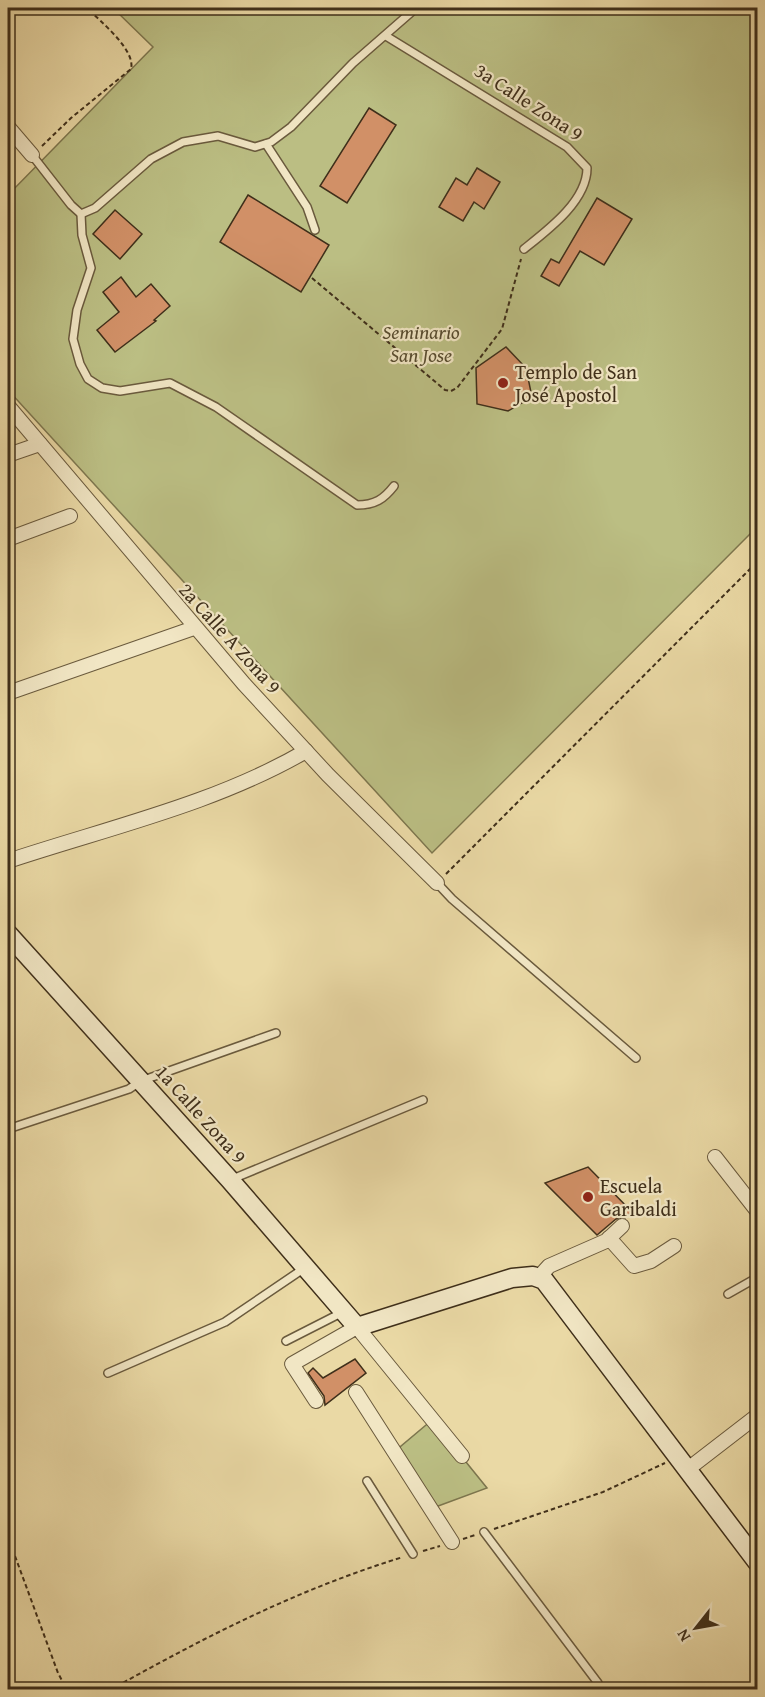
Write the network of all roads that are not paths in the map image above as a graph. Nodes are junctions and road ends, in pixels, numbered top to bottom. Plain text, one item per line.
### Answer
1 (416, 8) edge
2 (386, 36) junction
3 (8, 127) edge
4 (266, 144) junction
5 (32, 155) joint
6 (81, 214) junction
7 (315, 230) dead end
8 (524, 249) road end
9 (8, 406) edge
10 (40, 444) junction
11 (8, 455) edge
12 (394, 486) dead end
13 (70, 516) dead end
14 (8, 539) edge
15 (194, 628) junction
16 (8, 693) edge
17 (306, 751) junction
18 (8, 861) edge
19 (437, 883) joint
20 (8, 934) edge
21 (276, 1033) dead end
22 (636, 1058) dead end
23 (141, 1081) junction
24 (423, 1100) dead end
25 (8, 1129) edge
26 (715, 1156) dead end
27 (230, 1180) junction
28 (758, 1212) edge
29 (622, 1226) dead end
30 (609, 1238) junction
31 (674, 1246) dead end
32 (306, 1268) junction
33 (539, 1277) junction
34 (758, 1277) edge
35 (728, 1294) dead end
36 (344, 1312) junction
37 (357, 1327) junction
38 (286, 1341) dead end
39 (108, 1373) dead end
40 (356, 1392) dead end
41 (316, 1401) dead end
42 (758, 1415) edge
43 (462, 1455) dead end
44 (683, 1463) junction
45 (367, 1481) dead end
46 (484, 1532) road end
47 (452, 1542) road end
48 (413, 1554) road end
49 (758, 1563) edge
50 (598, 1683) dead end

1 - 2 lane
2 - 4 lane
2 - 8 lane, 3a Calle Zona 9
3 - 5 street
4 - 6 lane
4 - 7 lane
5 - 6 lane
6 - 12 lane
9 - 10 street, 2a Calle A Zona 9
10 - 11 street
10 - 15 street, 2a Calle A Zona 9
13 - 14 street
15 - 16 street
15 - 17 street, 2a Calle A Zona 9
17 - 18 street
17 - 19 street, 2a Calle A Zona 9
19 - 22 lane
20 - 23 street, 1a Calle Zona 9
21 - 23 lane
23 - 25 lane
23 - 27 street, 1a Calle Zona 9
24 - 27 lane
26 - 28 street
27 - 32 street, 1a Calle Zona 9
29 - 30 street
30 - 31 street
30 - 33 street
32 - 36 street, 1a Calle Zona 9
32 - 39 lane
33 - 37 street
33 - 44 street
34 - 35 lane
36 - 37 street, 1a Calle Zona 9
36 - 38 lane
37 - 41 street
37 - 43 street
40 - 47 street
42 - 44 street
44 - 49 street
45 - 48 lane
46 - 50 lane

